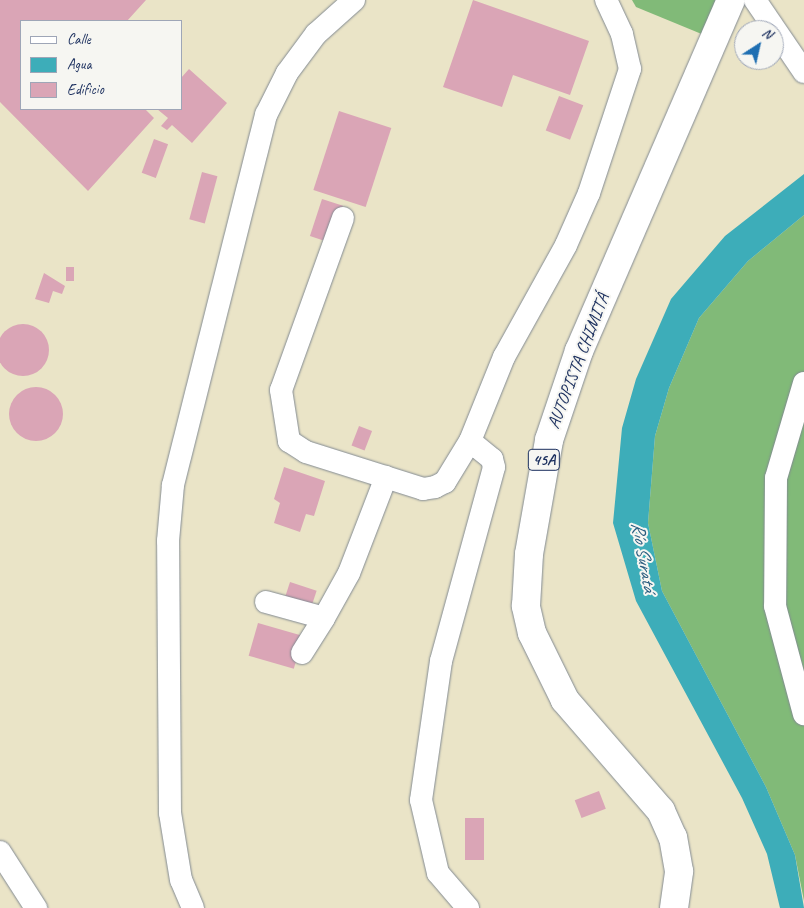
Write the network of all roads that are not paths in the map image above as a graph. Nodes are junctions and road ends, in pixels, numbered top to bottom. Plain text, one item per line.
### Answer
1 (354, 0) edge
2 (606, 0) edge
3 (731, 0) edge
4 (755, 0) edge
5 (804, 72) edge
6 (343, 218) dead end
7 (804, 383) edge
8 (470, 441) junction
9 (386, 477) junction
10 (266, 602) dead end
11 (324, 618) junction
12 (302, 653) dead end
13 (804, 714) edge
14 (0, 852) edge
15 (181, 880) junction
16 (36, 908) edge
17 (178, 908) edge
18 (194, 908) edge
19 (468, 908) edge
20 (674, 908) edge

1 - 15 street
2 - 8 street
3 - 20 highway, AUTOPISTA CHIMITÁ / 45A
4 - 5 street
6 - 9 street
7 - 13 street
8 - 9 street
8 - 19 street
9 - 11 street
10 - 11 street
11 - 12 street
14 - 16 street
15 - 17 street
15 - 18 street

